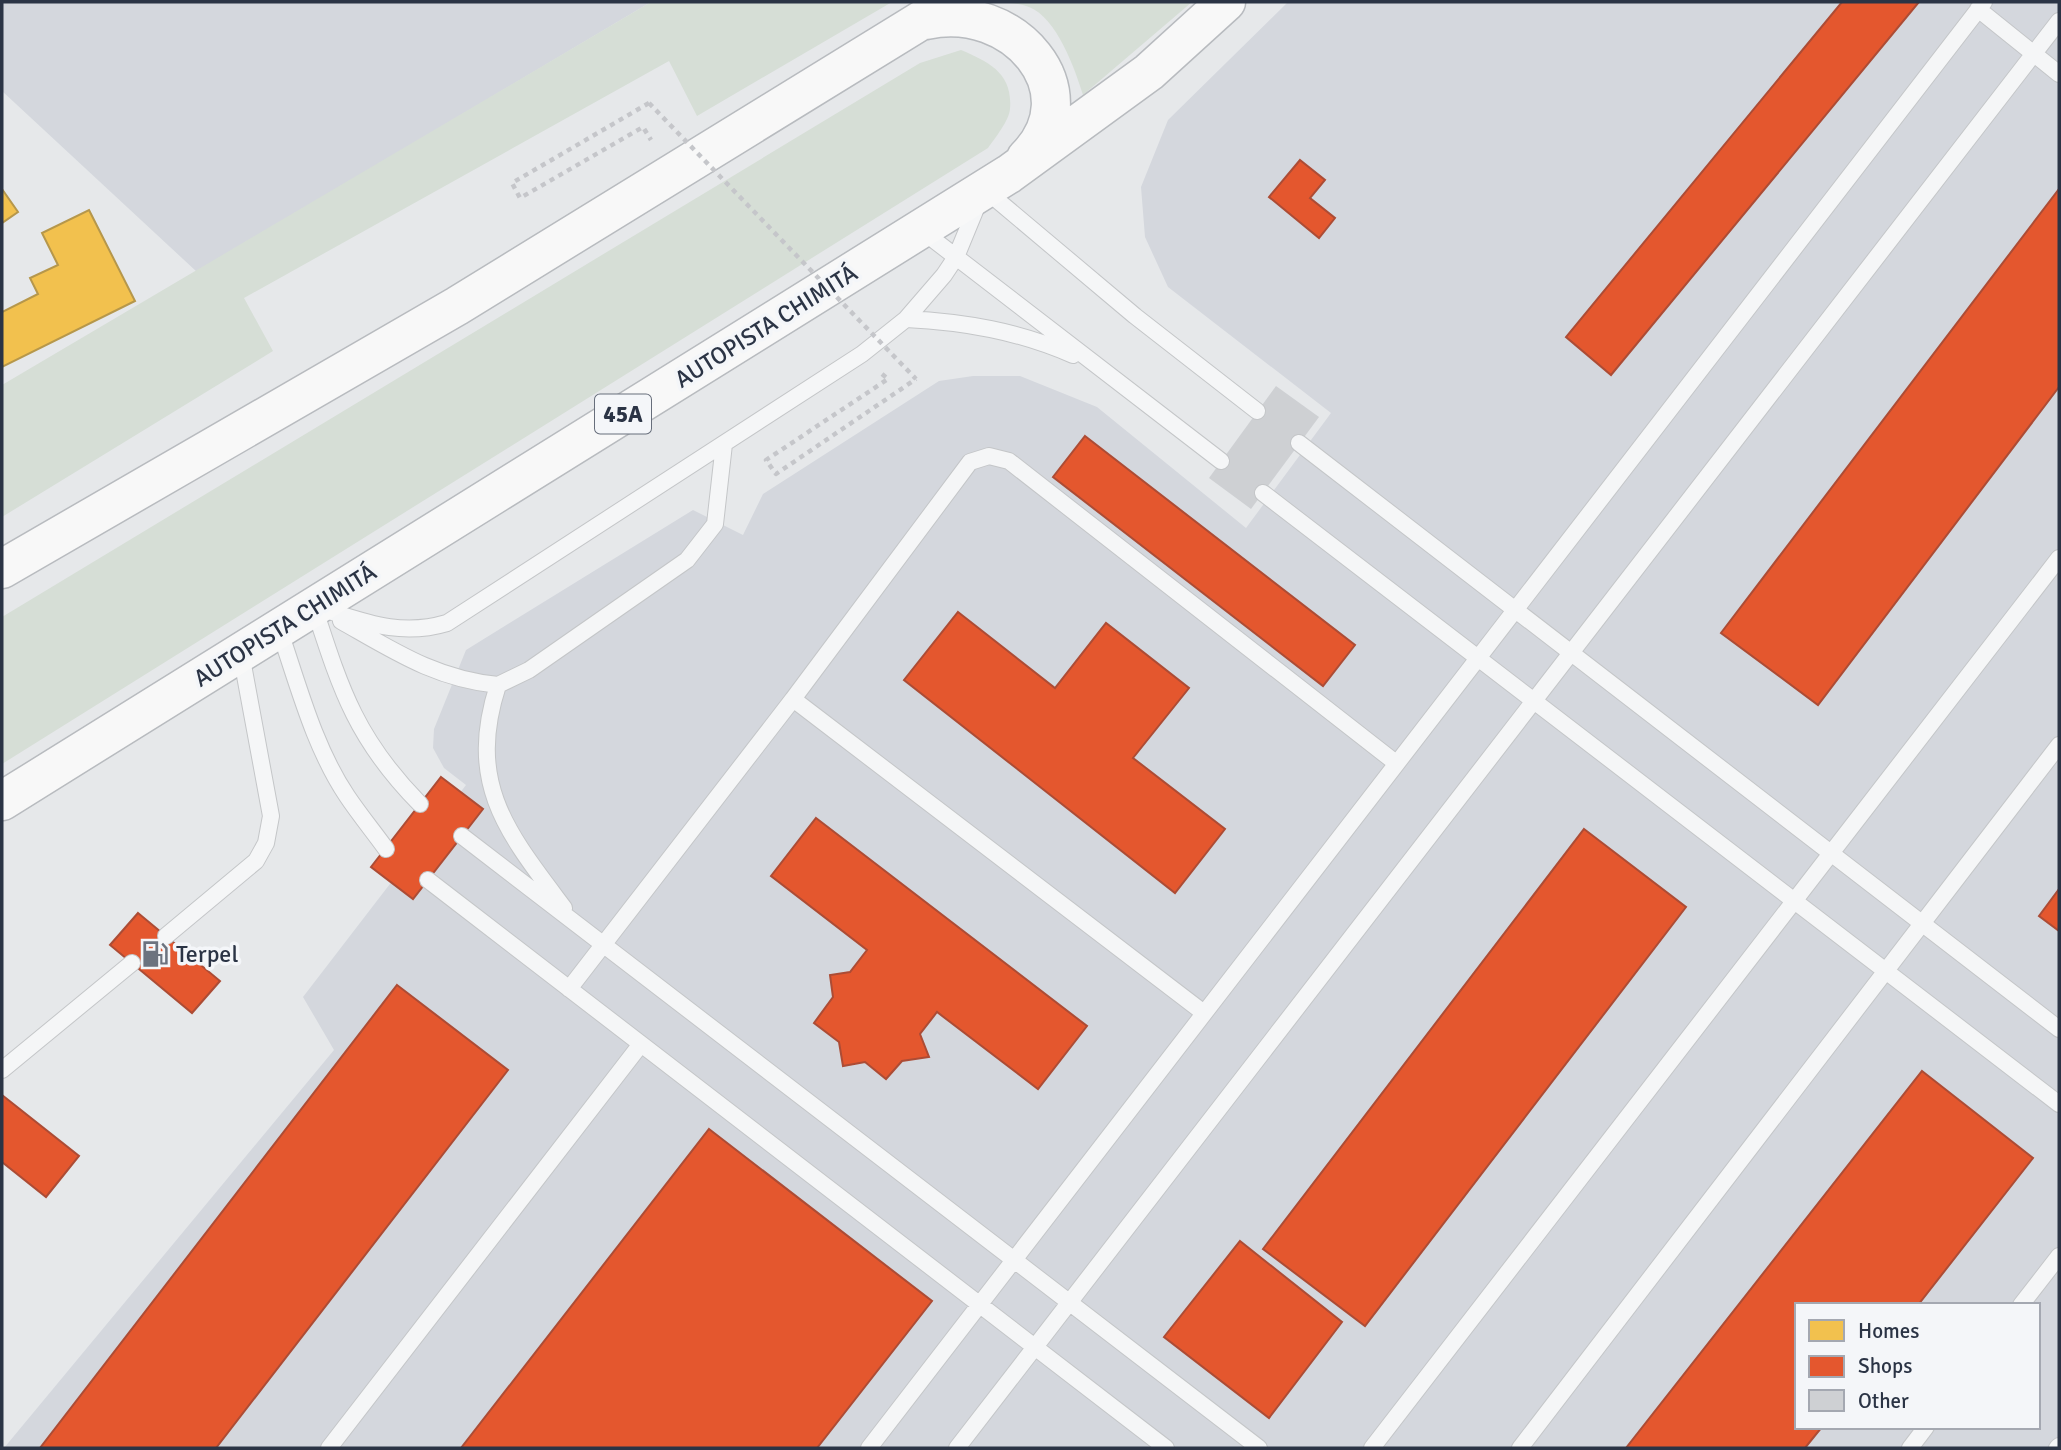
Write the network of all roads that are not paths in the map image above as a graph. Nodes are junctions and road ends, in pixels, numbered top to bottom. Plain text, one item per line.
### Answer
1 (951, 2) edge
2 (1226, 2) edge
3 (1981, 6) edge
4 (2059, 21) edge
5 (908, 29) junction
6 (2033, 54) junction
7 (2059, 74) edge
8 (997, 182) junction
9 (921, 230) junction
10 (956, 257) junction
11 (906, 319) junction
12 (1096, 365) junction
13 (1257, 411) dead end
14 (1299, 443) dead end
15 (724, 444) junction
16 (1221, 461) dead end
17 (1263, 493) dead end
18 (2059, 558) edge
19 (2, 569) edge
20 (314, 607) junction
21 (1515, 610) junction
22 (279, 629) junction
23 (241, 652) junction
24 (1570, 653) junction
25 (1478, 657) junction
26 (498, 685) junction
27 (793, 699) junction
28 (1534, 700) junction
29 (2059, 745) edge
30 (1396, 763) junction
31 (2, 801) edge
32 (420, 804) dead end
33 (462, 836) dead end
34 (386, 849) dead end
35 (1831, 854) junction
36 (428, 880) dead end
37 (1795, 901) junction
38 (1922, 923) junction
39 (576, 924) junction
40 (166, 936) dead end
41 (602, 944) junction
42 (132, 963) dead end
43 (1886, 971) junction
44 (569, 989) junction
45 (1204, 1013) junction
46 (2059, 1029) edge
47 (641, 1044) junction
48 (2, 1070) edge
49 (2059, 1104) edge
50 (2059, 1256) edge
51 (1013, 1260) junction
52 (1068, 1302) junction
53 (2023, 1303) edge
54 (978, 1304) junction
55 (1034, 1346) junction
56 (1924, 1429) edge
57 (329, 1448) edge
58 (869, 1448) edge
59 (957, 1448) edge
60 (1166, 1448) edge
61 (1259, 1448) edge
62 (1372, 1448) edge
63 (1520, 1448) edge
64 (1910, 1448) edge

1 - 5 highway
2 - 8 highway, AUTOPISTA CHIMITÁ / 45A
3 - 6 lane
3 - 21 lane
4 - 6 lane
5 - 8 highway
5 - 19 highway
6 - 7 lane
6 - 24 lane
8 - 9 highway, AUTOPISTA CHIMITÁ / 45A
8 - 10 lane
8 - 13 lane
9 - 10 lane
9 - 20 highway, AUTOPISTA CHIMITÁ / 45A
10 - 11 lane
10 - 12 lane
11 - 12 lane
11 - 15 lane
12 - 16 lane
14 - 21 lane
15 - 20 lane
15 - 26 lane
17 - 25 lane
18 - 35 lane
20 - 22 highway, AUTOPISTA CHIMITÁ / 45A
20 - 26 lane
20 - 32 lane
21 - 24 lane
21 - 25 lane
22 - 23 highway, AUTOPISTA CHIMITÁ / 45A
22 - 34 lane
23 - 31 highway, AUTOPISTA CHIMITÁ / 45A
23 - 40 lane
24 - 28 lane
24 - 35 lane
25 - 28 lane
25 - 30 lane
26 - 39 lane
27 - 30 lane
27 - 41 lane
27 - 45 lane
28 - 37 lane
28 - 52 lane
29 - 38 lane
30 - 45 lane
33 - 39 lane
35 - 37 lane
35 - 38 lane
36 - 44 lane
37 - 43 lane
37 - 62 lane
38 - 43 lane
38 - 46 lane
39 - 41 lane
41 - 44 lane
41 - 51 lane
42 - 48 lane
43 - 49 lane
43 - 63 lane
44 - 47 lane
45 - 51 lane
47 - 54 lane
47 - 57 lane
50 - 53 lane
51 - 52 lane
51 - 54 lane
52 - 55 lane
52 - 61 lane
54 - 55 lane
54 - 58 lane
55 - 59 lane
55 - 60 lane
56 - 64 lane

